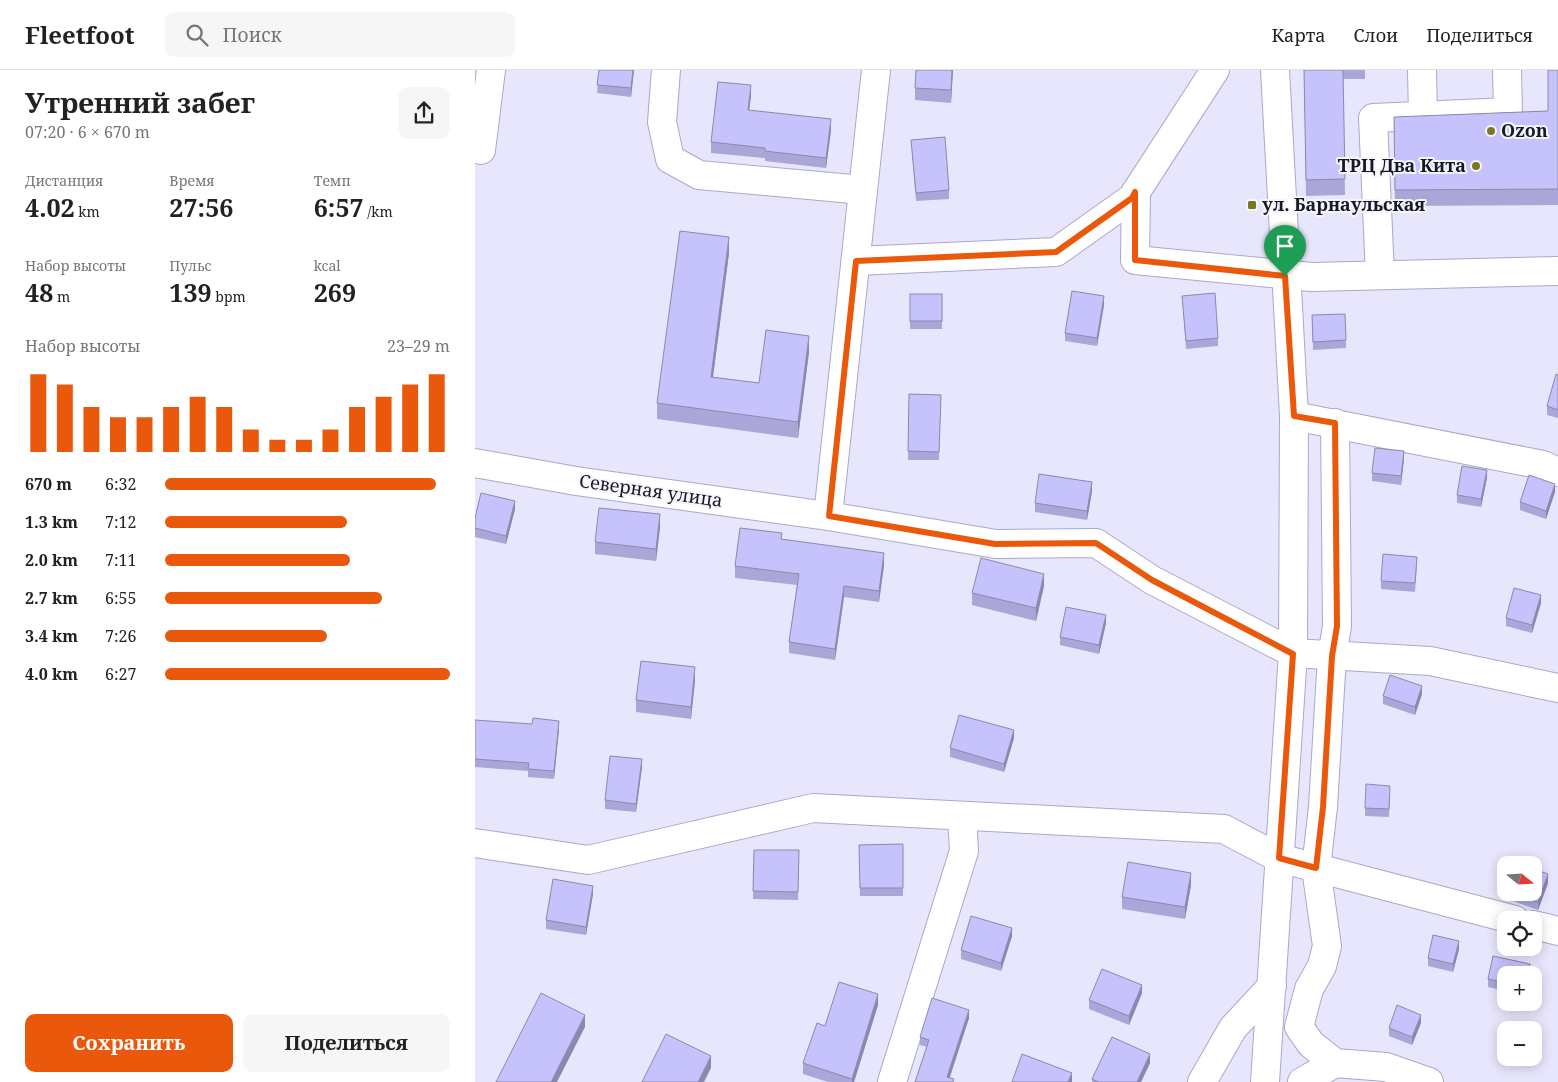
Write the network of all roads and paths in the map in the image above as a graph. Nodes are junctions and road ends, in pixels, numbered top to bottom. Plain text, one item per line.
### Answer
1 (491, 70) edge
2 (666, 70) edge
3 (876, 70) edge
4 (1215, 70) edge
5 (1275, 70) edge
6 (1423, 70) edge
7 (1507, 70) edge
8 (1423, 116) junction
9 (481, 150) dead end
10 (863, 190) junction
11 (1135, 192) junction
12 (856, 261) junction
13 (1558, 270) edge
14 (1380, 275) junction
15 (1285, 276) junction
16 (1294, 416) junction
17 (1335, 423) junction
18 (475, 463) edge
19 (1558, 472) edge
20 (829, 516) junction
21 (1293, 654) junction
22 (1332, 656) junction
23 (1558, 688) edge
24 (961, 816) junction
25 (475, 843) edge
26 (1279, 858) junction
27 (1316, 868) junction
28 (1497, 915) edge
29 (1542, 927) edge
30 (1558, 931) edge
31 (1272, 986) junction
32 (1335, 1063) junction
33 (891, 1082) edge
34 (1202, 1082) edge
35 (1265, 1082) edge
36 (1302, 1082) edge
37 (1429, 1082) edge

1 - 9 street
2 - 10 street
3 - 10 street
4 - 11 street
5 - 15 street
6 - 8 street
7 - 8 street
8 - 14 street
10 - 12 street
11 - 12 street
11 - 15 street
12 - 20 street
13 - 14 street
14 - 15 street
15 - 16 street
16 - 17 street
16 - 21 street
17 - 19 street
17 - 22 street
18 - 20 street, Северная улица
20 - 21 street, Северная улица
21 - 22 street
21 - 26 street
22 - 23 street
22 - 27 street
24 - 25 street
24 - 26 street
24 - 33 street
26 - 27 street
26 - 31 street
27 - 28 street
27 - 32 street
29 - 30 street
31 - 34 street
31 - 35 street
32 - 36 street
32 - 37 street

